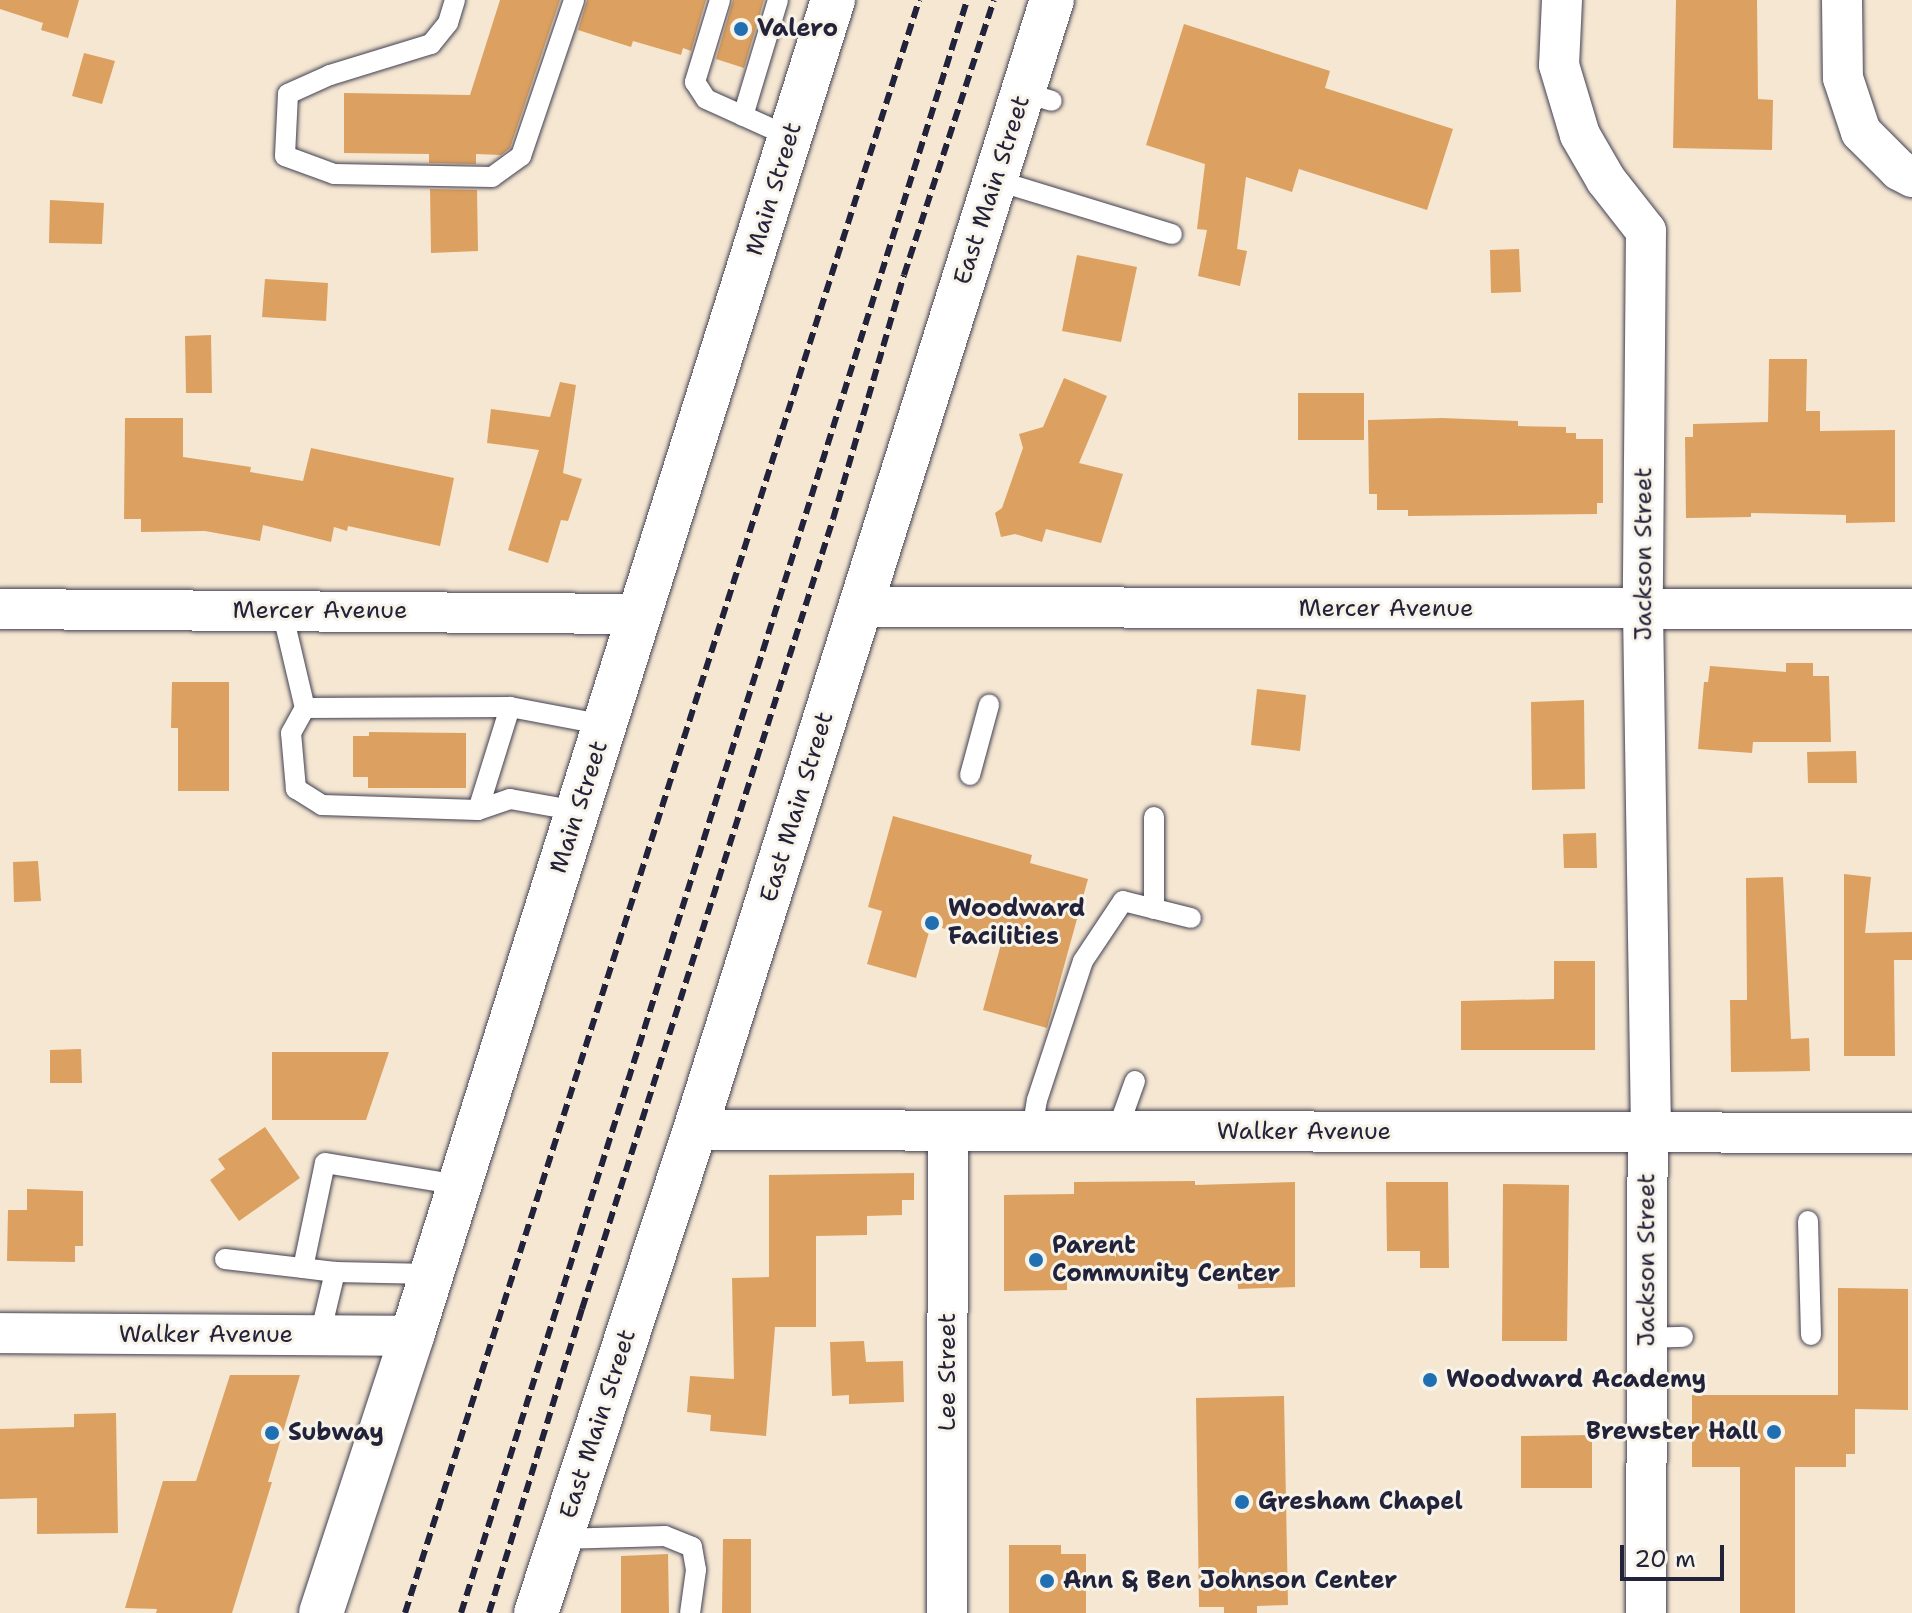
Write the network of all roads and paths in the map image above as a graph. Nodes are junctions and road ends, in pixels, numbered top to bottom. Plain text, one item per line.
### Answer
1 (455, 0) edge
2 (574, 0) edge
3 (720, 0) edge
4 (778, 0) edge
5 (833, 0) edge
6 (1052, 0) edge
7 (1562, 0) edge
8 (1842, 0) edge
9 (743, 116) junction
10 (790, 137) junction
11 (1912, 177) edge
12 (995, 180) junction
13 (1172, 234) dead end
14 (860, 607) junction
15 (0, 609) edge
16 (1912, 609) edge
17 (1643, 610) junction
18 (282, 611) junction
19 (640, 614) junction
20 (989, 705) dead end
21 (510, 707) junction
22 (305, 708) junction
23 (605, 725) junction
24 (970, 775) dead end
25 (478, 810) junction
26 (578, 811) junction
27 (1154, 817) dead end
28 (1154, 909) junction
29 (1191, 918) dead end
30 (1135, 1081) dead end
31 (695, 1130) junction
32 (948, 1131) junction
33 (1032, 1131) junction
34 (1117, 1131) junction
35 (1912, 1133) edge
36 (1650, 1140) junction
37 (460, 1185) junction
38 (1808, 1221) dead end
39 (225, 1259) dead end
40 (303, 1268) junction
41 (335, 1272) junction
42 (432, 1274) junction
43 (0, 1333) edge
44 (320, 1335) junction
45 (1811, 1335) dead end
46 (412, 1336) junction
47 (560, 1539) junction
48 (321, 1613) edge
49 (536, 1613) edge
50 (690, 1613) edge
51 (947, 1613) edge
52 (1646, 1613) edge

1 - 2 lane
3 - 9 lane
4 - 9 lane
5 - 10 main road, Main Street
6 - 12 main road, East Main Street
7 - 17 street, Jackson Street
8 - 11 street
9 - 10 lane
10 - 19 main road, Main Street
12 - 13 lane
12 - 14 main road, East Main Street
14 - 17 street, Mercer Avenue
14 - 31 main road, East Main Street
15 - 18 street, Mercer Avenue
16 - 17 street, Mercer Avenue
17 - 36 street, Jackson Street
18 - 19 street, Mercer Avenue
18 - 22 lane
19 - 23 main road, Main Street
20 - 24 lane
21 - 22 lane
21 - 23 lane
21 - 25 lane
22 - 25 lane
23 - 26 main road, Main Street
25 - 26 lane
26 - 37 main road, Main Street
27 - 28 lane
28 - 29 lane
28 - 33 lane
30 - 34 lane
31 - 32 street, Walker Avenue
31 - 47 main road, East Main Street
32 - 33 street, Walker Avenue
32 - 51 street, Lee Street
33 - 34 street, Walker Avenue
34 - 36 street, Walker Avenue
35 - 36 street, Walker Avenue
36 - 52 street, Jackson Street
37 - 40 lane
37 - 42 main road, Main Street
38 - 45 lane
39 - 40 lane
40 - 41 lane
41 - 42 lane
41 - 44 lane
42 - 46 main road, Main Street
43 - 44 street, Walker Avenue
44 - 46 street, Walker Avenue
46 - 48 main road, Main Street
47 - 49 main road, East Main Street
47 - 50 lane

